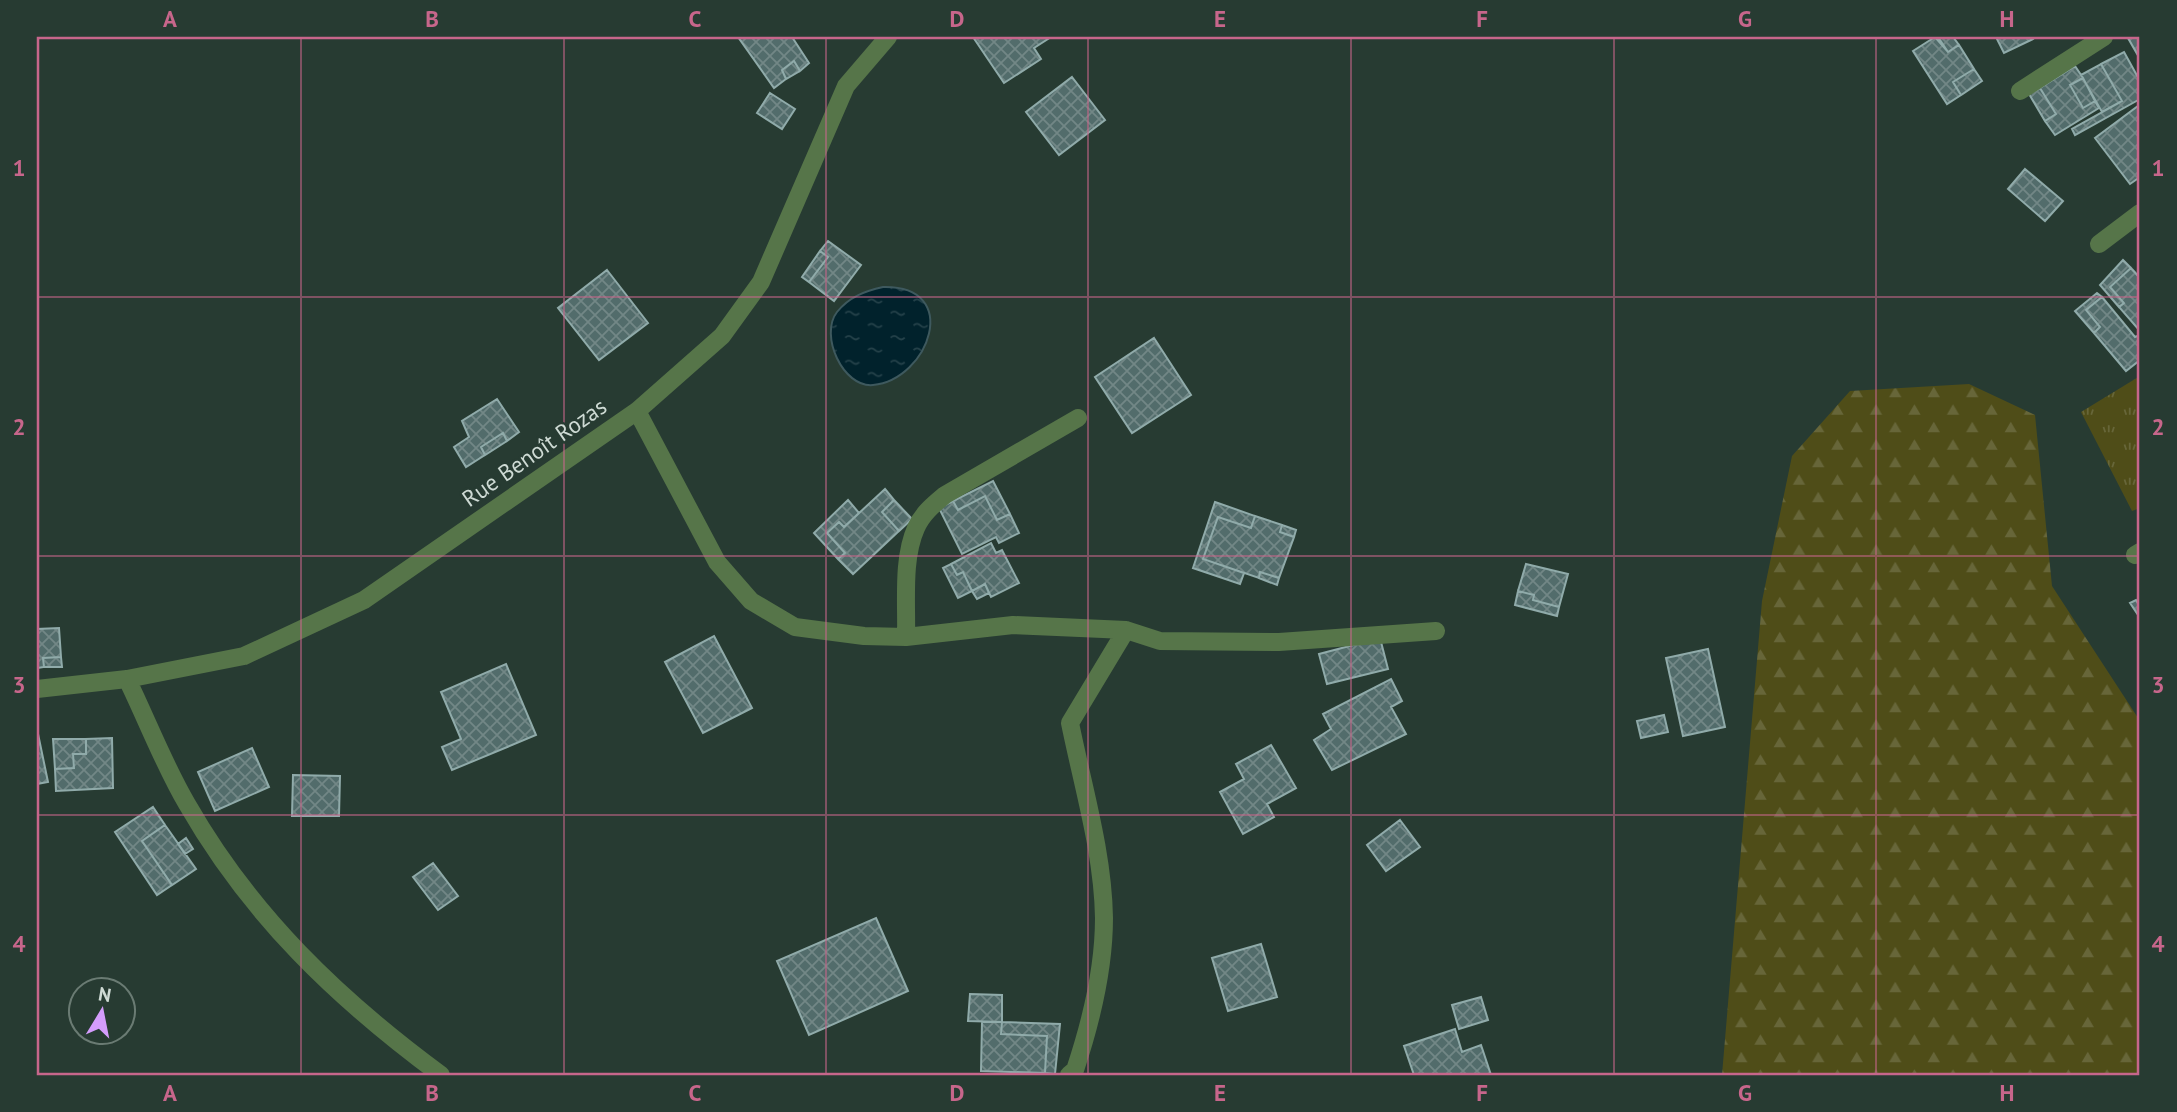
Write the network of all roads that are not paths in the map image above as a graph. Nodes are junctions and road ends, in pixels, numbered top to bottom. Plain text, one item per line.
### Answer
1 (888, 37) edge
2 (2104, 37) edge
3 (2020, 92) dead end
4 (2140, 213) edge
5 (2099, 244) dead end
6 (637, 411) junction
7 (1078, 418) dead end
8 (1126, 630) junction
9 (1436, 631) dead end
10 (906, 637) junction
11 (127, 679) junction
12 (37, 689) edge
13 (441, 1075) edge
14 (1069, 1075) edge

1 - 6 street, Rue Benoît Rozas
2 - 3 street
4 - 5 street
6 - 10 street
6 - 11 street, Rue Benoît Rozas
7 - 10 street
8 - 9 street
8 - 10 street
8 - 14 street
11 - 12 street, Rue Benoît Rozas
11 - 13 street

